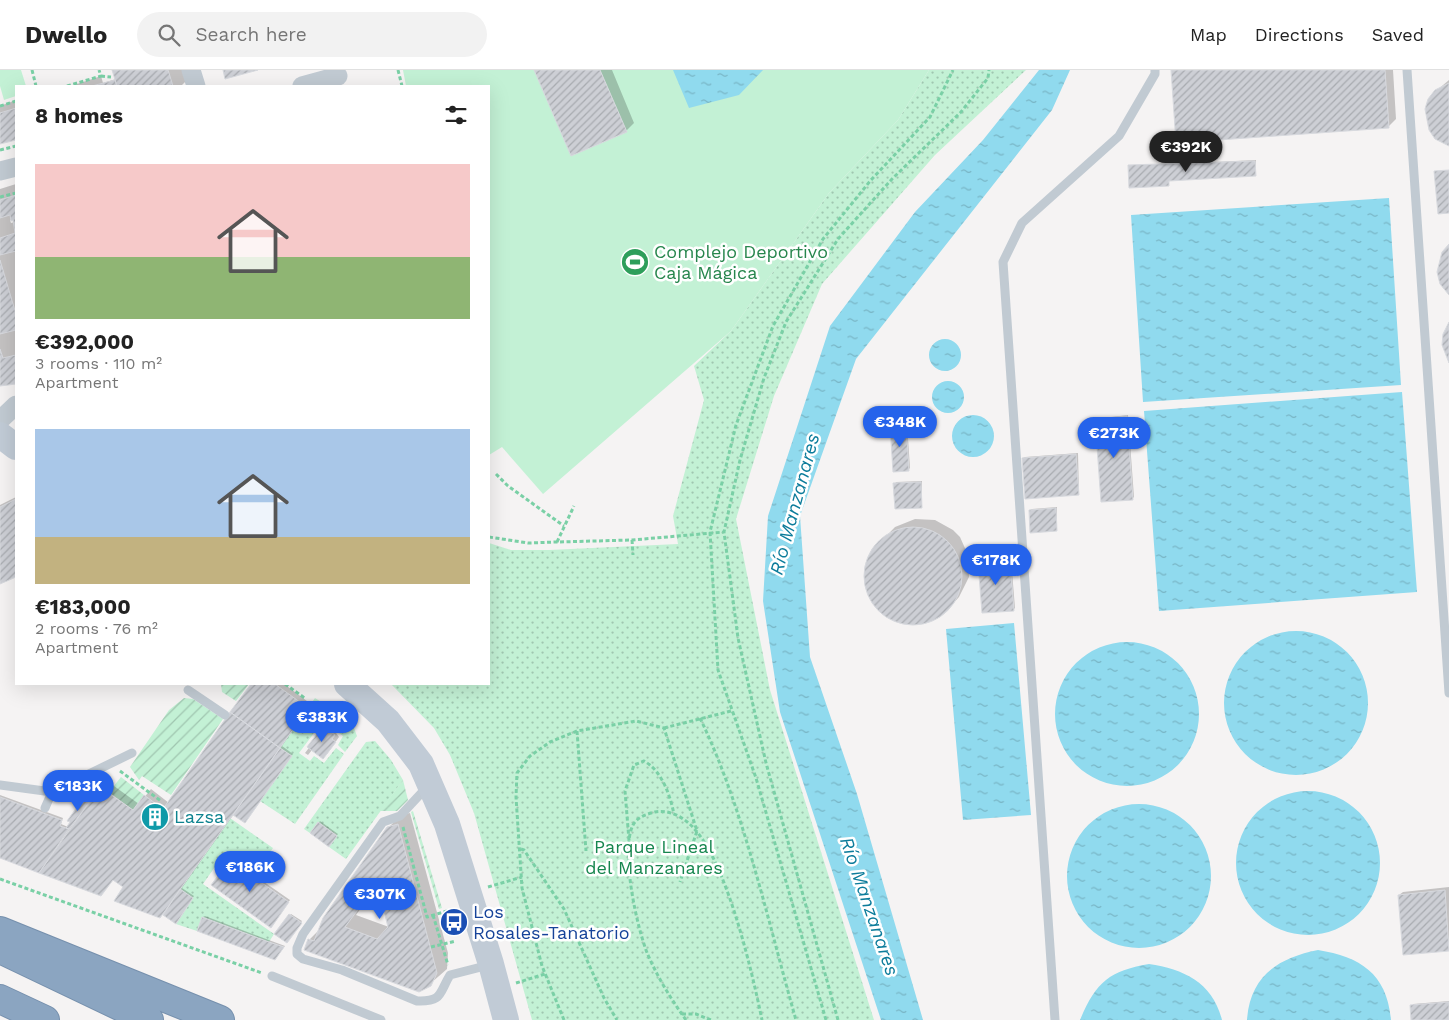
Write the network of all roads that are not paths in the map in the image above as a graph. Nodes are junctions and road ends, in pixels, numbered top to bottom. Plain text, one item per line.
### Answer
1 (191, 70) edge
2 (1155, 70) edge
3 (1407, 70) edge
4 (338, 76) dead end
5 (196, 85) edge
6 (306, 85) edge
7 (15, 167) edge
8 (0, 171) edge
9 (15, 407) edge
10 (0, 420) edge
11 (0, 435) edge
12 (15, 446) edge
13 (348, 685) edge
14 (188, 690) dead end
15 (1449, 693) edge
16 (225, 715) dead end
17 (132, 753) dead end
18 (430, 784) junction
19 (0, 785) edge
20 (52, 792) junction
21 (45, 808) dead end
22 (0, 930) edge
23 (0, 949) edge
24 (491, 964) junction
25 (272, 976) road end
26 (0, 999) edge
27 (502, 1016) edge
28 (0, 1018) edge
29 (4, 1020) edge
30 (45, 1020) edge
31 (149, 1020) edge
32 (220, 1020) edge
33 (381, 1020) edge
34 (1055, 1020) edge

1 - 5 street
2 - 34 lane
3 - 15 lane
4 - 6 street
7 - 8 street
9 - 10 street
11 - 12 main road
13 - 18 main road
14 - 16 lane
17 - 20 lane
18 - 24 main road
18 - 24 lane
19 - 20 lane
20 - 21 lane
22 - 32 highway
23 - 31 highway
24 - 27 main road
25 - 33 lane
26 - 30 highway
28 - 29 highway

